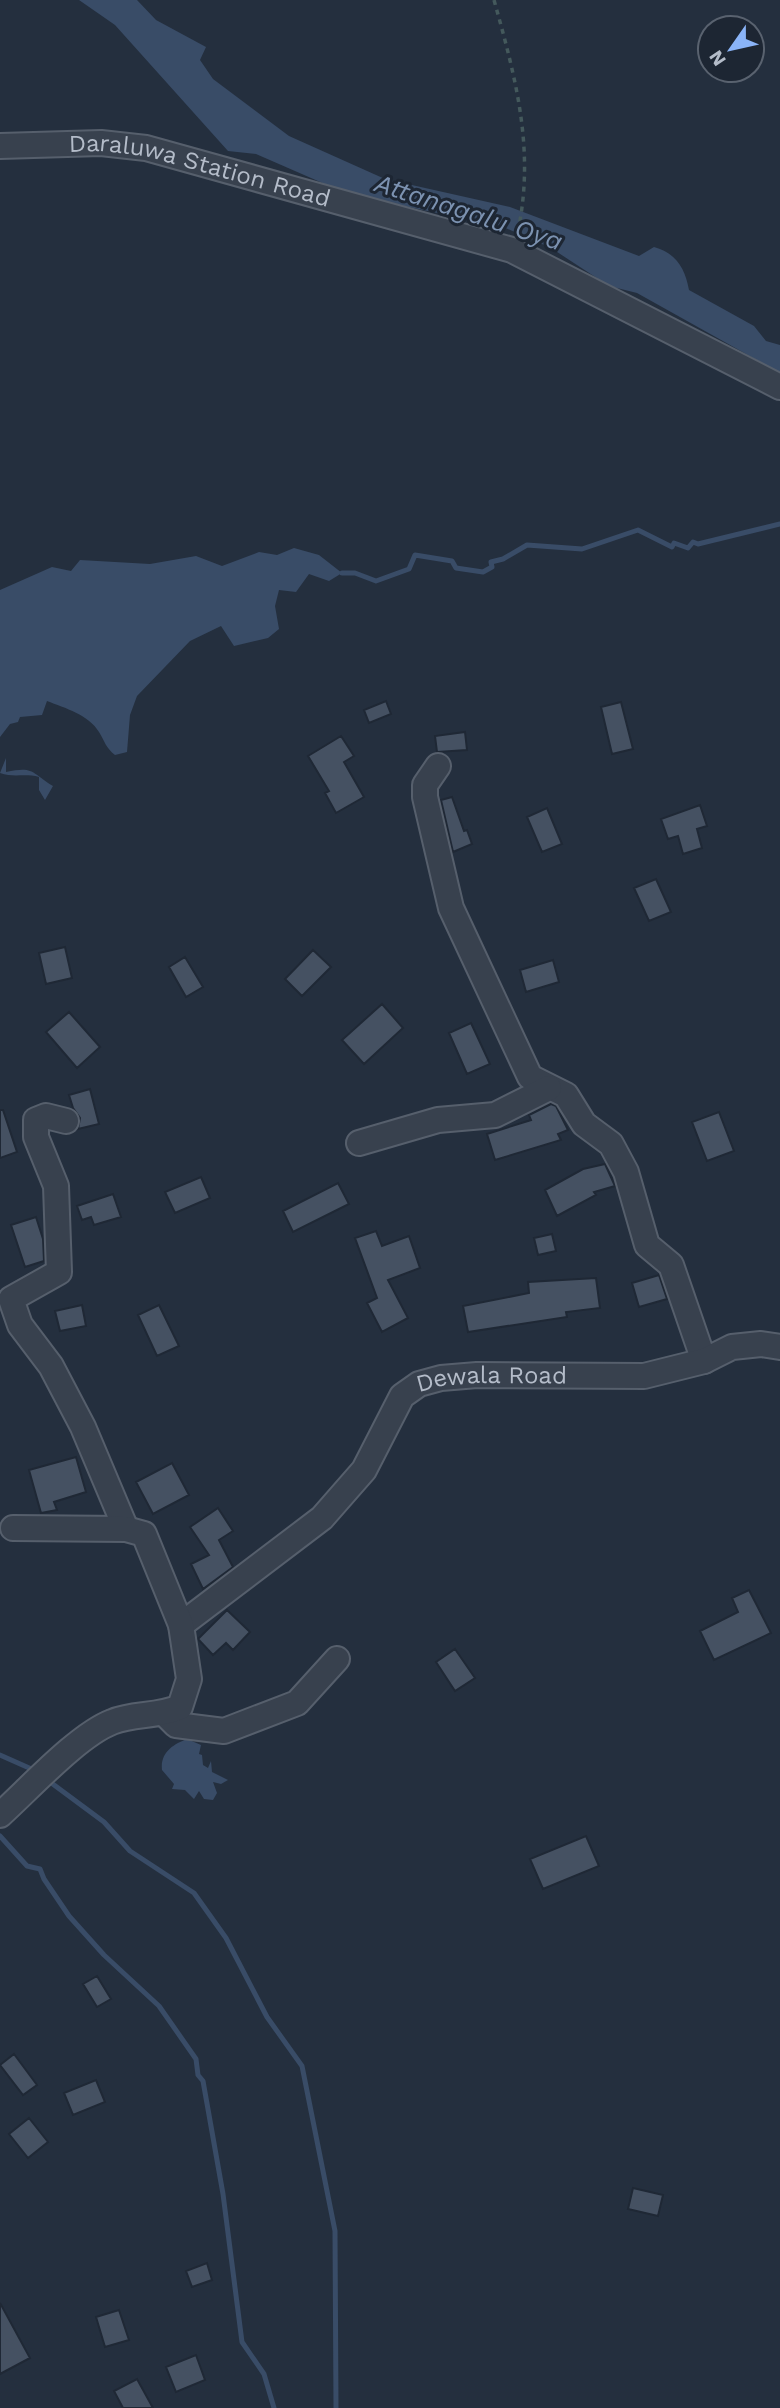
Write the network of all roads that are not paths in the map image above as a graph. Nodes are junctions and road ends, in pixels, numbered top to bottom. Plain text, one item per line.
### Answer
1 (0, 146) edge
2 (780, 387) edge
3 (438, 765) dead end
4 (549, 1088) junction
5 (66, 1121) dead end
6 (359, 1143) dead end
7 (780, 1347) edge
8 (704, 1361) junction
9 (13, 1528) dead end
10 (126, 1529) junction
11 (181, 1625) junction
12 (337, 1659) dead end
13 (165, 1714) junction
14 (0, 1815) edge

1 - 2 street, Daraluwa Station Road
3 - 4 street
4 - 6 street
4 - 8 street
5 - 10 street
7 - 8 street, Dewala Road
8 - 11 street, Dewala Road
9 - 10 street
10 - 11 street
11 - 13 street
12 - 13 street
13 - 14 street

